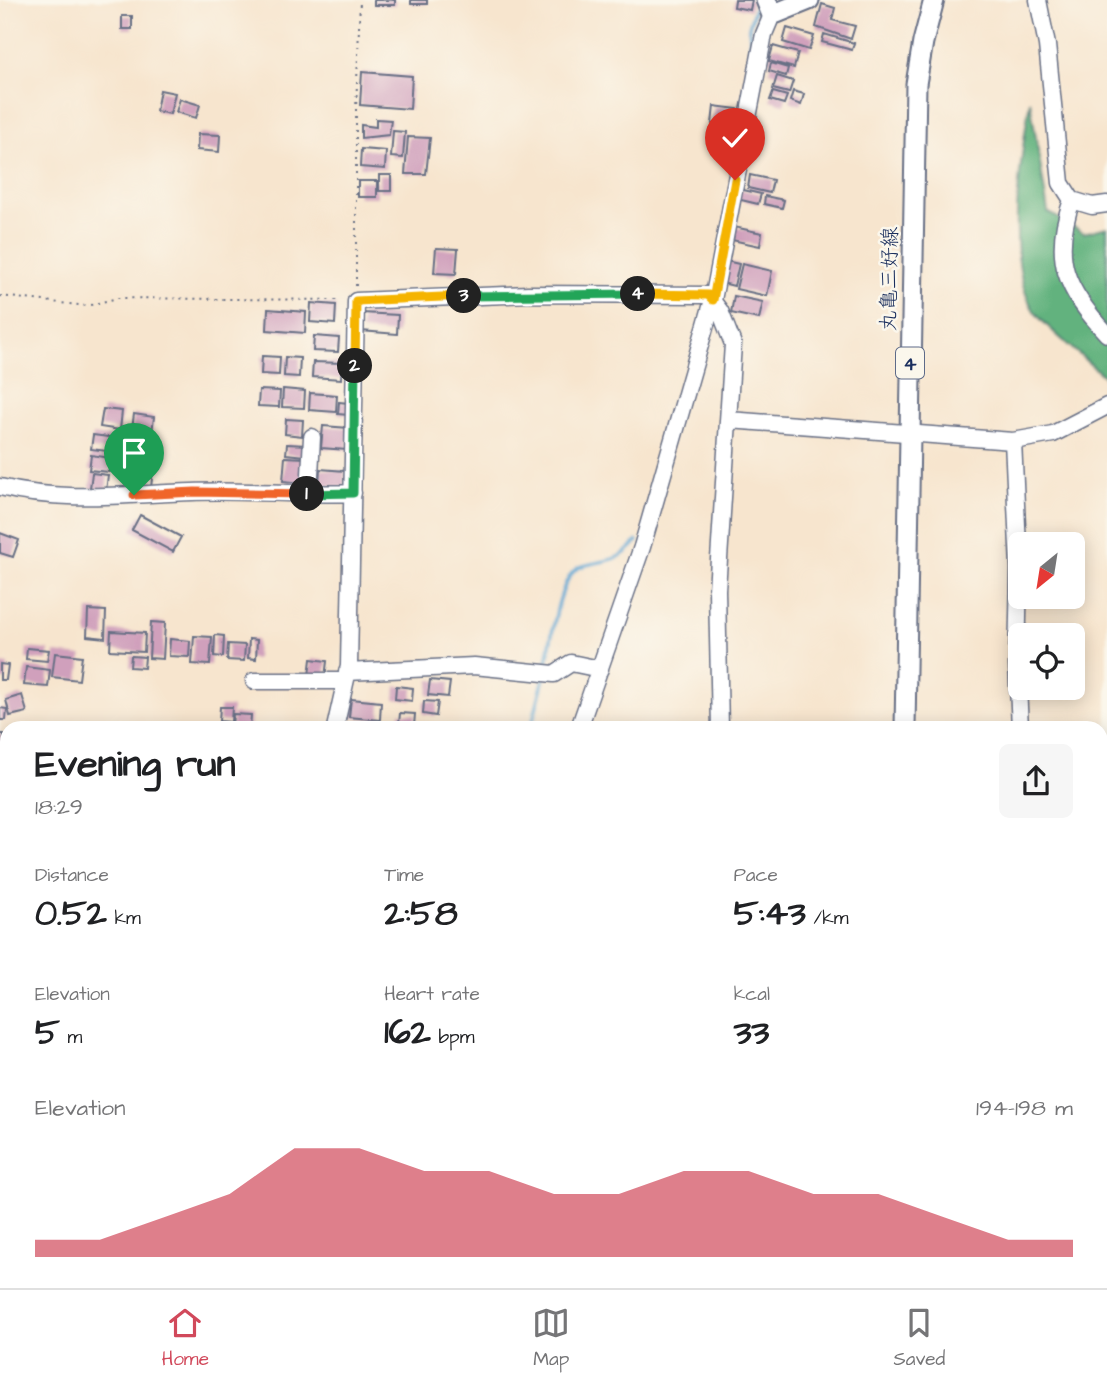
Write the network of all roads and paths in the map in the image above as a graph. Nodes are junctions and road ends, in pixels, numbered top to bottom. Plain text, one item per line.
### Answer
1 (360, 0) edge
2 (809, 0) edge
3 (934, 0) edge
4 (1038, 0) edge
5 (769, 7) edge
6 (1072, 200) junction
7 (1107, 204) edge
8 (0, 296) edge
9 (710, 298) junction
10 (356, 301) junction
11 (1107, 334) edge
12 (1107, 406) edge
13 (729, 419) junction
14 (910, 434) junction
15 (312, 437) dead end
16 (1013, 441) junction
17 (0, 487) edge
18 (353, 493) junction
19 (309, 494) junction
20 (600, 669) junction
21 (346, 677) junction
22 (254, 681) dead end
23 (337, 721) edge
24 (581, 721) edge
25 (720, 721) edge
26 (905, 721) edge
27 (1020, 721) edge

1 - 10 path
2 - 5 main road
3 - 14 main road, 丸亀三好線 / 4
4 - 6 street
5 - 9 street
6 - 7 street
6 - 11 street
8 - 10 path
9 - 10 street
9 - 13 street
9 - 20 street
10 - 18 street
12 - 16 street
13 - 14 street
13 - 25 street
14 - 16 street
14 - 26 main road, 丸亀三好線 / 4
15 - 19 street
16 - 27 street
17 - 19 street
18 - 19 street
18 - 21 street
20 - 21 street
20 - 24 street
21 - 22 street
21 - 23 street

